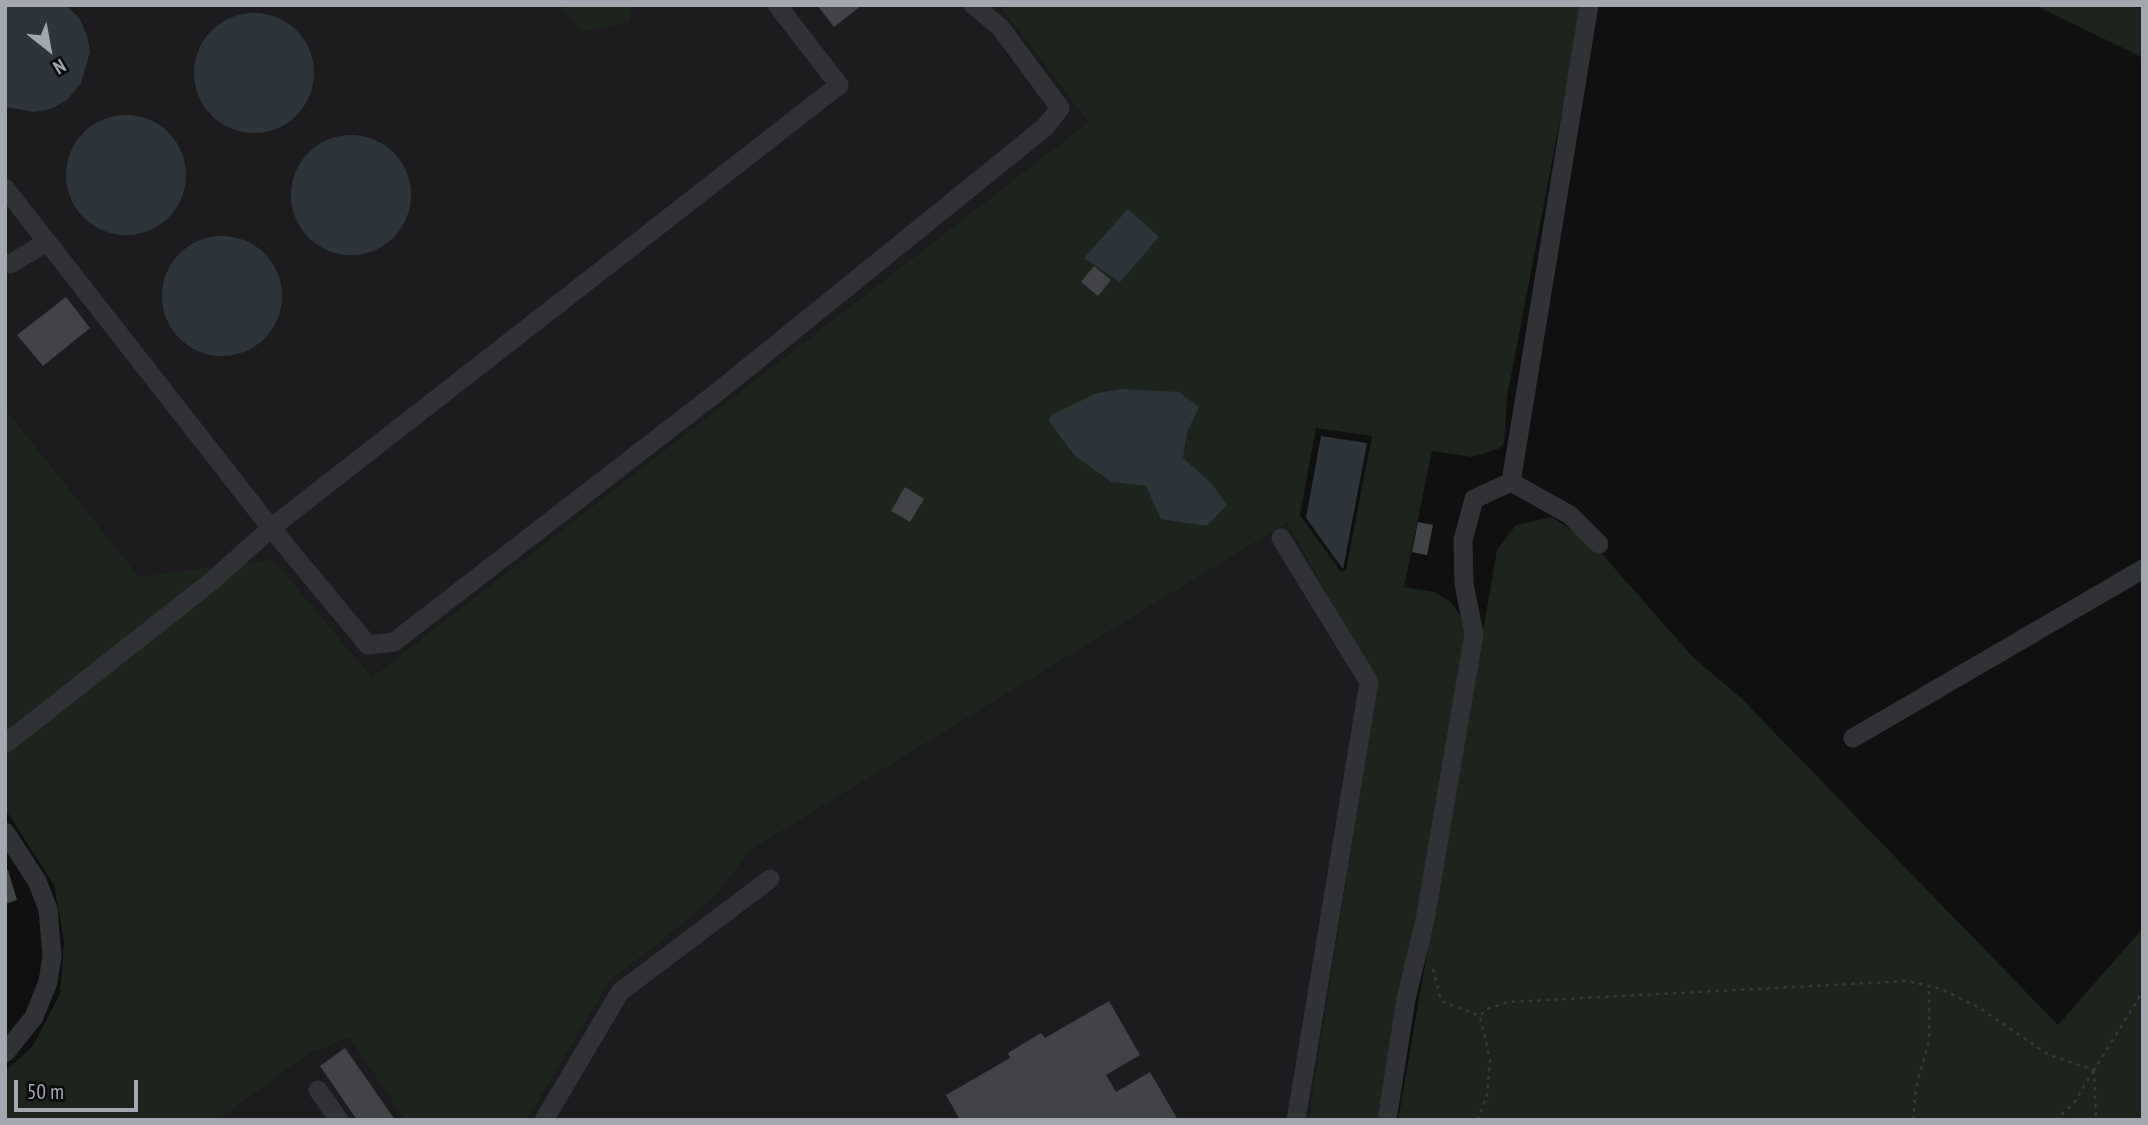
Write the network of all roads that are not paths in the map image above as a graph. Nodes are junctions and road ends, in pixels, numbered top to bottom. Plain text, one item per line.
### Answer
1 (776, 5) edge
2 (973, 5) edge
3 (1588, 5) edge
4 (5, 188) edge
5 (47, 242) junction
6 (5, 262) edge
7 (1511, 482) junction
8 (271, 528) junction
9 (1282, 538) dead end
10 (1599, 544) dead end
11 (2143, 569) edge
12 (1853, 738) dead end
13 (5, 744) edge
14 (5, 832) edge
15 (770, 879) dead end
16 (5, 1053) edge
17 (318, 1090) dead end
18 (339, 1120) edge
19 (544, 1120) edge
20 (1296, 1120) edge
21 (1387, 1120) edge

1 - 8 street
2 - 8 street
3 - 7 street
4 - 5 street
5 - 6 street
5 - 8 street
7 - 10 street
7 - 21 street
8 - 13 street
9 - 20 street
11 - 12 street
14 - 16 street
15 - 19 street
17 - 18 street

